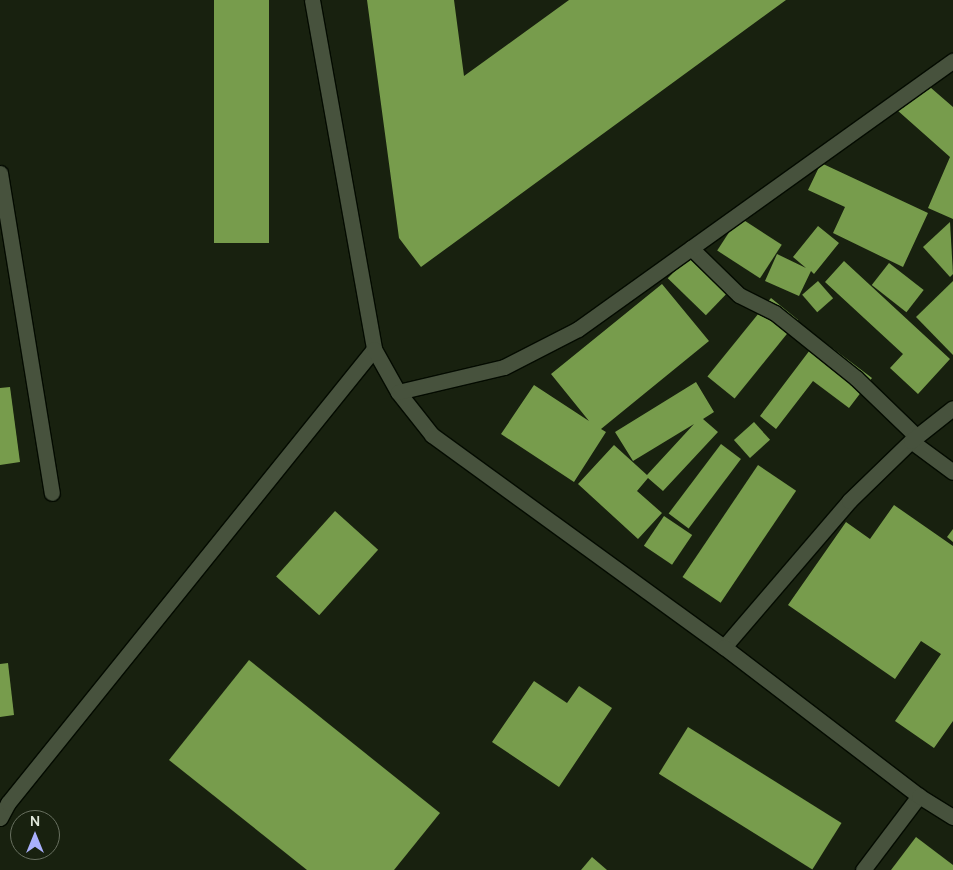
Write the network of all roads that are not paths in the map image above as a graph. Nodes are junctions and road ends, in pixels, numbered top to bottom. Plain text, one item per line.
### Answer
1 (312, 0) edge
2 (953, 61) edge
3 (0, 173) edge
4 (691, 248) junction
5 (374, 349) junction
6 (398, 392) junction
7 (953, 408) edge
8 (913, 439) junction
9 (953, 472) edge
10 (52, 493) dead end
11 (724, 647) junction
12 (920, 796) junction
13 (953, 817) edge
14 (0, 818) edge
15 (863, 870) edge

1 - 5 street
2 - 4 street
3 - 10 street
4 - 6 street
4 - 8 street
5 - 6 street
5 - 14 street
6 - 11 street
7 - 8 street
8 - 9 street
8 - 11 street
11 - 12 street
12 - 13 street
12 - 15 street

